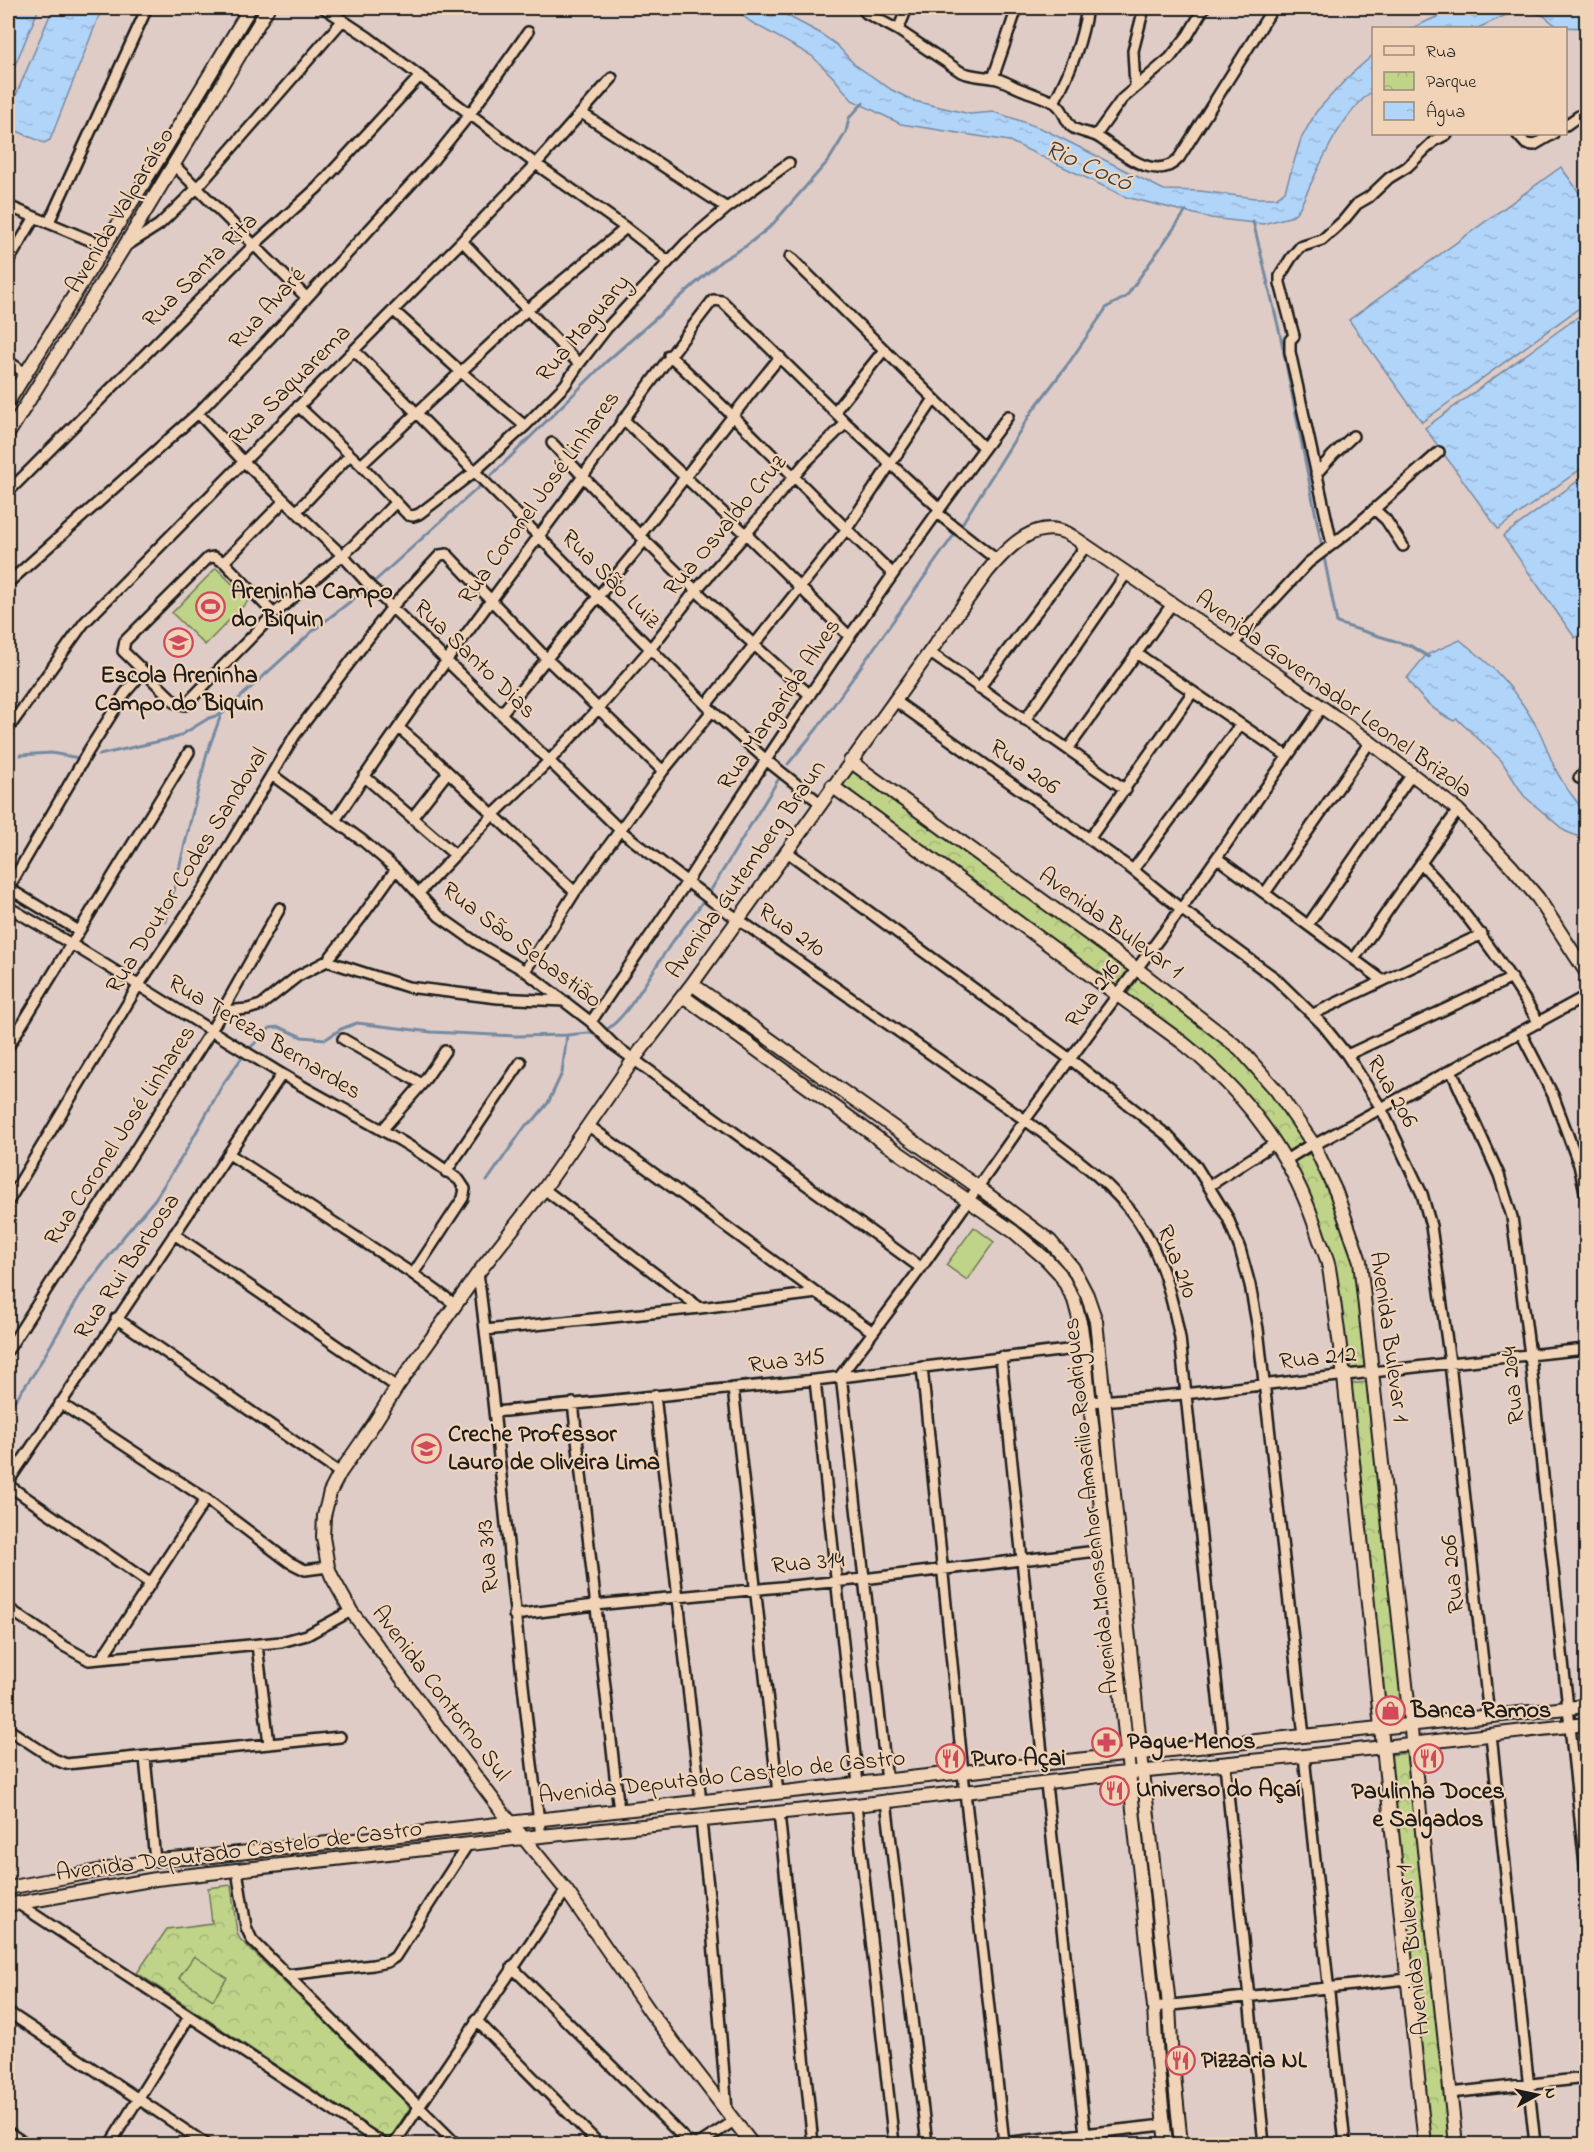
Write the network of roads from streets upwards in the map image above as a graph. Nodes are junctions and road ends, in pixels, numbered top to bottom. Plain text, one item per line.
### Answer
1 (147, 8) edge
2 (268, 8) edge
3 (324, 8) edge
4 (862, 8) edge
5 (907, 8) edge
6 (1017, 8) edge
7 (1087, 8) edge
8 (1144, 8) edge
9 (1204, 8) edge
10 (1273, 8) edge
11 (244, 9) edge
12 (343, 20) junction
13 (898, 30) junction
14 (528, 32) dead end
15 (420, 76) junction
16 (612, 78) dead end
17 (993, 78) junction
18 (1135, 86) junction
19 (1054, 102) junction
20 (1587, 111) edge
21 (470, 114) junction
22 (583, 114) junction
23 (1567, 124) edge
24 (1096, 135) junction
25 (1445, 135) edge
26 (1518, 135) edge
27 (1551, 135) edge
28 (789, 163) dead end
29 (536, 164) junction
30 (174, 165) junction
31 (198, 187) junction
32 (8, 206) edge
33 (727, 207) junction
34 (36, 218) junction
35 (49, 222) junction
36 (626, 228) junction
37 (462, 241) junction
38 (254, 245) junction
39 (104, 246) junction
40 (124, 247) junction
41 (790, 257) dead end
42 (668, 261) junction
43 (8, 262) edge
44 (306, 297) junction
45 (527, 310) junction
46 (394, 311) junction
47 (42, 346) junction
48 (354, 350) junction
49 (884, 350) junction
50 (669, 355) junction
51 (57, 356) junction
52 (780, 357) junction
53 (8, 362) edge
54 (579, 364) junction
55 (461, 372) junction
56 (26, 373) junction
57 (934, 399) junction
58 (8, 402) edge
59 (298, 406) junction
60 (835, 411) junction
61 (198, 413) junction
62 (417, 414) junction
63 (733, 414) junction
64 (1008, 416) dead end
65 (623, 420) junction
66 (846, 423) junction
67 (525, 426) junction
68 (8, 434) edge
69 (1353, 436) dead end
70 (552, 443) dead end
71 (984, 448) junction
72 (1439, 452) dead end
73 (350, 455) junction
74 (243, 461) junction
75 (361, 465) junction
76 (890, 465) junction
77 (474, 472) junction
78 (1316, 474) junction
79 (794, 476) junction
80 (583, 477) junction
81 (686, 478) junction
82 (8, 492) edge
83 (284, 501) junction
84 (395, 502) junction
85 (1374, 508) junction
86 (938, 511) junction
87 (296, 512) junction
88 (846, 530) junction
89 (746, 534) junction
90 (539, 536) junction
91 (1072, 536) joint
92 (643, 537) junction
93 (1332, 544) junction
94 (1086, 546) junction
95 (1403, 546) dead end
96 (342, 555) junction
97 (997, 560) junction
98 (224, 562) junction
99 (892, 574) junction
100 (1126, 574) junction
101 (8, 583) edge
102 (799, 588) junction
103 (696, 590) junction
104 (599, 596) junction
105 (490, 599) junction
106 (1172, 604) junction
107 (392, 607) junction
108 (274, 614) junction
109 (850, 637) junction
110 (1232, 645) junction
111 (754, 646) junction
112 (651, 648) junction
113 (929, 652) junction
114 (1136, 653) junction
115 (548, 660) junction
116 (445, 661) junction
117 (143, 672) junction
118 (979, 688) junction
119 (1192, 693) junction
120 (810, 695) junction
121 (894, 700) junction
122 (1322, 707) junction
123 (599, 708) junction
124 (709, 708) junction
125 (501, 714) junction
126 (1025, 720) junction
127 (1240, 725) junction
128 (399, 728) junction
129 (8, 729) edge
130 (1370, 742) junction
131 (1068, 749) junction
132 (189, 752) dead end
133 (1287, 756) junction
134 (549, 760) junction
135 (766, 760) junction
136 (850, 762) junction
137 (663, 771) junction
138 (448, 772) junction
139 (1412, 774) junction
140 (272, 775) junction
141 (364, 776) junction
142 (832, 786) junction
143 (1126, 790) junction
144 (820, 803) junction
145 (1458, 810) junction
146 (493, 815) junction
147 (412, 818) junction
148 (336, 819) junction
149 (621, 831) junction
150 (1090, 838) junction
151 (786, 850) junction
152 (455, 855) junction
153 (1217, 858) junction
154 (1421, 864) junction
155 (396, 869) junction
156 (1133, 870) junction
157 (686, 881) junction
158 (8, 889) edge
159 (575, 892) junction
160 (418, 893) junction
161 (1265, 893) junction
162 (8, 907) edge
163 (280, 908) dead end
164 (1181, 909) junction
165 (739, 918) junction
166 (1308, 925) junction
167 (79, 931) junction
168 (1482, 934) junction
169 (72, 943) junction
170 (1354, 959) junction
171 (327, 961) junction
172 (1137, 969) junction
173 (525, 971) junction
174 (1587, 972) edge
175 (1512, 978) junction
176 (1382, 980) junction
177 (692, 984) junction
178 (138, 986) junction
179 (682, 996) junction
180 (1118, 996) junction
181 (1587, 996) edge
182 (565, 1001) junction
183 (223, 1011) junction
184 (1313, 1014) junction
185 (591, 1022) junction
186 (1539, 1023) junction
187 (211, 1031) junction
188 (1521, 1033) junction
189 (343, 1039) dead end
190 (8, 1047) edge
191 (445, 1051) dead end
192 (1347, 1055) junction
193 (634, 1059) junction
194 (1070, 1059) junction
195 (522, 1062) dead end
196 (1451, 1070) junction
197 (282, 1074) junction
198 (422, 1084) junction
199 (1380, 1108) junction
200 (1025, 1120) junction
201 (589, 1126) junction
202 (382, 1130) junction
203 (1275, 1143) junction
204 (1313, 1144) junction
205 (229, 1154) junction
206 (1286, 1160) junction
207 (446, 1172) junction
208 (1209, 1186) junction
209 (979, 1188) junction
210 (544, 1189) junction
211 (1587, 1196) edge
212 (969, 1200) junction
213 (8, 1202) edge
214 (174, 1234) junction
215 (921, 1268) junction
216 (478, 1272) junction
217 (413, 1274) junction
218 (817, 1293) junction
219 (456, 1305) junction
220 (700, 1308) junction
221 (116, 1318) junction
222 (485, 1330) junction
223 (873, 1332) junction
224 (1084, 1348) junction
225 (1587, 1349) edge
226 (8, 1350) edge
227 (1530, 1355) junction
228 (1001, 1357) junction
229 (1450, 1363) junction
230 (922, 1367) junction
231 (1373, 1373) junction
232 (842, 1375) junction
233 (1344, 1377) junction
234 (815, 1380) junction
235 (1265, 1384) junction
236 (397, 1386) junction
237 (733, 1388) junction
238 (1184, 1394) junction
239 (656, 1395) junction
240 (1104, 1400) junction
241 (1090, 1402) junction
242 (60, 1403) junction
243 (573, 1403) junction
244 (495, 1412) junction
245 (340, 1473) junction
246 (8, 1484) edge
247 (206, 1499) junction
248 (1105, 1550) junction
249 (1022, 1560) junction
250 (328, 1567) junction
251 (943, 1569) junction
252 (863, 1579) junction
253 (836, 1582) junction
254 (151, 1584) junction
255 (755, 1589) junction
256 (677, 1598) junction
257 (595, 1605) junction
258 (8, 1608) edge
259 (351, 1611) junction
260 (514, 1615) junction
261 (257, 1645) junction
262 (101, 1659) junction
263 (1587, 1706) edge
264 (1568, 1708) junction
265 (1489, 1716) junction
266 (1587, 1724) edge
267 (1410, 1725) junction
268 (1570, 1725) junction
269 (1380, 1728) junction
270 (8, 1729) edge
271 (1491, 1735) junction
272 (1304, 1736) junction
273 (340, 1737) dead end
274 (1413, 1743) junction
275 (269, 1744) junction
276 (1223, 1745) junction
277 (1382, 1746) junction
278 (1141, 1754) junction
279 (1127, 1755) junction
280 (1304, 1756) junction
281 (145, 1758) junction
282 (1044, 1763) junction
283 (1225, 1764) junction
284 (1144, 1771) junction
285 (963, 1772) junction
286 (1129, 1773) junction
287 (887, 1781) junction
288 (858, 1784) junction
289 (1046, 1784) junction
290 (965, 1792) junction
291 (778, 1793) junction
292 (886, 1801) junction
293 (701, 1803) junction
294 (856, 1805) junction
295 (620, 1811) junction
296 (780, 1813) junction
297 (538, 1819) junction
298 (701, 1821) junction
299 (510, 1822) junction
300 (541, 1836) junction
301 (523, 1838) junction
302 (468, 1844) junction
303 (155, 1860) junction
304 (1154, 1866) junction
305 (1139, 1867) junction
306 (237, 1870) junction
307 (1587, 1875) edge
308 (8, 1888) edge
309 (566, 1890) junction
310 (12, 1904) edge
311 (512, 1967) junction
312 (287, 1975) junction
313 (1407, 1979) junction
314 (1328, 1988) junction
315 (1249, 1997) junction
316 (1170, 2005) junction
317 (1154, 2007) junction
318 (8, 2012) edge
319 (189, 2017) junction
320 (476, 2020) junction
321 (1587, 2078) edge
322 (1529, 2085) junction
323 (1450, 2093) junction
324 (138, 2098) junction
325 (419, 2106) junction
326 (730, 2116) junction
327 (1164, 2125) junction
328 (8, 2132) edge
329 (1085, 2134) junction
330 (1004, 2143) edge
331 (26, 2145) edge
332 (110, 2145) edge
333 (206, 2145) edge
334 (384, 2145) edge
335 (394, 2145) edge
336 (456, 2145) edge
337 (599, 2145) edge
338 (752, 2145) edge
339 (813, 2145) edge
340 (894, 2145) edge
341 (927, 2145) edge
342 (993, 2145) edge
343 (1166, 2145) edge
344 (1181, 2145) edge
345 (1264, 2145) edge
346 (1345, 2145) edge
347 (1425, 2145) edge
348 (1456, 2145) edge
349 (1535, 2145) edge

1 - 35 street
2 - 30 street, Avenida Valparaíso
3 - 12 street
4 - 13 street
5 - 13 street
6 - 17 street
7 - 19 street
8 - 18 street
9 - 18 street
10 - 24 street
11 - 39 street, Avenida Valparaíso
12 - 15 street
12 - 31 street
13 - 17 street
14 - 21 street, Rua Avaré
15 - 21 street
15 - 38 street, Rua Santa Rita
16 - 22 street, Rua Saquarema
17 - 19 street
18 - 24 street
19 - 24 street
20 - 23 street
21 - 29 street
21 - 44 street, Rua Avaré
22 - 29 street, Rua Saquarema
22 - 33 street
25 - 78 street
26 - 27 street
28 - 33 street, Rua Maguary
29 - 36 street
29 - 37 street, Rua Saquarema
30 - 31 street
30 - 40 street, Avenida Valparaíso
31 - 38 street
31 - 40 street
32 - 34 street
33 - 42 street, Rua Maguary
34 - 35 street
34 - 43 street
35 - 39 street
36 - 42 street
36 - 45 street
37 - 45 street
37 - 46 street, Rua Saquarema
38 - 44 street
38 - 82 street, Rua Santa Rita
39 - 47 street, Avenida Valparaíso
40 - 51 street, Avenida Valparaíso
41 - 49 street
42 - 54 street, Rua Maguary
44 - 61 street, Rua Avaré
45 - 54 street
45 - 55 street
46 - 48 street, Rua Saquarema
46 - 55 street
47 - 51 street
47 - 56 street, Avenida Valparaíso
48 - 59 street, Rua Saquarema
48 - 62 street, Rua São Luiz
49 - 57 street
49 - 60 street
50 - 52 street, Rua Coronel José Linhares
50 - 63 street
50 - 65 street, Rua Coronel José Linhares
51 - 68 street, Avenida Valparaíso
52 - 60 street
52 - 63 street
53 - 56 street
54 - 67 street, Rua Maguary
55 - 62 street
55 - 67 street
56 - 58 street, Avenida Valparaíso
57 - 71 street
57 - 76 street
59 - 73 street
59 - 74 street, Rua Saquarema
60 - 66 street
61 - 74 street, Rua Santo Dias
61 - 101 street, Rua Avaré
62 - 75 street
62 - 77 street, Rua São Luiz
63 - 79 street
63 - 81 street
64 - 71 street, Rua Margarida Alves
65 - 80 street, Rua Coronel José Linhares
65 - 81 street
66 - 76 street
66 - 79 street, Rua Osvaldo Cruz
67 - 77 street, Rua Maguary
69 - 78 street
70 - 80 street
71 - 86 street, Rua Margarida Alves
72 - 85 street
73 - 75 street
73 - 87 street
74 - 83 street, Rua Santo Dias
74 - 129 street, Rua Saquarema
75 - 84 street
76 - 86 street
76 - 88 street
77 - 84 street, Rua Maguary
77 - 90 street, Rua São Luiz
78 - 93 street
79 - 88 street
79 - 89 street, Rua Osvaldo Cruz
80 - 90 street, Rua Coronel José Linhares
80 - 92 street
81 - 89 street
81 - 92 street
83 - 87 street, Rua Santo Dias
83 - 98 street
84 - 96 street
85 - 93 street
85 - 95 street
86 - 97 street
86 - 99 street, Rua Margarida Alves
87 - 96 street, Rua Santo Dias
88 - 99 street
88 - 102 street
89 - 102 street
89 - 103 street, Rua Osvaldo Cruz
90 - 104 street, Rua São Luiz
90 - 105 street, Rua Coronel José Linhares
91 - 94 street, Avenida Governador Leonel Brizola
91 - 97 street, Avenida Gutemberg Braun
92 - 103 street
92 - 104 street
93 - 110 street
94 - 100 street, Avenida Governador Leonel Brizola
94 - 118 street
96 - 107 street, Rua Santo Dias
96 - 108 street
97 - 113 street, Avenida Gutemberg Braun
98 - 108 street
98 - 117 street
99 - 109 street, Rua Margarida Alves
100 - 106 street, Avenida Governador Leonel Brizola
100 - 126 street
102 - 109 street
102 - 111 street
103 - 111 street
103 - 112 street, Rua Osvaldo Cruz
104 - 112 street, Rua São Luiz
104 - 115 street
105 - 107 street, Rua Doutor Codes Sandoval
105 - 115 street
105 - 116 street, Rua Coronel José Linhares
106 - 110 street, Avenida Governador Leonel Brizola
106 - 114 street
107 - 116 street, Rua Santo Dias
107 - 140 street, Rua Doutor Codes Sandoval
108 - 117 street
109 - 120 street, Rua Margarida Alves
110 - 122 street, Avenida Governador Leonel Brizola
111 - 120 street
111 - 124 street
112 - 123 street, Rua Osvaldo Cruz
112 - 124 street, Rua São Luiz
113 - 118 street
113 - 121 street, Avenida Gutemberg Braun
114 - 119 street
114 - 131 street
115 - 123 street
115 - 125 street
116 - 125 street, Rua Santo Dias
116 - 128 street, Rua Coronel José Linhares
117 - 158 street
118 - 126 street
119 - 127 street
119 - 143 street
120 - 135 street, Rua Margarida Alves
121 - 136 street, Avenida Gutemberg Braun
121 - 150 street, Rua 206
122 - 130 street, Avenida Governador Leonel Brizola
122 - 133 street, Rua 216
123 - 134 street, Rua Osvaldo Cruz
123 - 137 street
124 - 135 street, Rua São Luiz
124 - 137 street
125 - 134 street, Rua Santo Dias
126 - 131 street
127 - 133 street
127 - 156 street
128 - 138 street
128 - 141 street, Rua Coronel José Linhares
130 - 139 street, Avenida Governador Leonel Brizola
130 - 161 street
131 - 143 street
132 - 167 street
133 - 153 street, Rua 216
134 - 146 street, Rua Osvaldo Cruz
134 - 149 street, Rua Santo Dias
135 - 144 street, Rua São Luiz
135 - 157 street, Rua Margarida Alves
136 - 142 street, Avenida Gutemberg Braun
136 - 172 street, Avenida Bulevar 1
137 - 149 street
138 - 146 street
138 - 147 street
139 - 145 street, Avenida Governador Leonel Brizola
139 - 166 street
140 - 148 street, Rua São Sebastião
140 - 178 street, Rua Doutor Codes Sandoval
141 - 147 street
141 - 148 street, Rua Coronel José Linhares
142 - 144 street, Avenida Gutemberg Braun
142 - 180 street, Avenida Bulevar 1
143 - 150 street
144 - 151 street, Avenida Gutemberg Braun
145 - 154 street
145 - 174 street, Avenida Governador Leonel Brizola
146 - 152 street, Rua Osvaldo Cruz
146 - 159 street
147 - 152 street
148 - 155 street, Rua São Sebastião
149 - 157 street, Rua Santo Dias
149 - 159 street
150 - 156 street, Rua 206
151 - 165 street, Avenida Gutemberg Braun
151 - 194 street
152 - 160 street, Rua Osvaldo Cruz
153 - 161 street
153 - 164 street, Rua 216
154 - 168 street
154 - 170 street
155 - 160 street, Rua São Sebastião
155 - 171 street
156 - 164 street, Rua 206
157 - 165 street, Rua Santo Dias
157 - 185 street, Rua Margarida Alves
158 - 167 street
159 - 173 street
160 - 173 street, Rua São Sebastião
161 - 166 street
162 - 169 street, Rua Tereza Bernardes
163 - 183 street, Rua Coronel José Linhares
164 - 172 street, Rua 216
164 - 184 street, Rua 206
165 - 177 street, Avenida Gutemberg Braun
165 - 200 street, Rua 210
166 - 170 street
167 - 169 street
168 - 175 street
168 - 176 street
169 - 178 street, Rua Tereza Bernardes
169 - 190 street
170 - 176 street
171 - 182 street
171 - 183 street
172 - 180 street, Rua 216
172 - 204 street, Avenida Bulevar 1
173 - 182 street, Rua São Sebastião
175 - 186 street
175 - 192 street
176 - 184 street
177 - 179 street, Avenida Gutemberg Braun
177 - 209 street, Avenida Monsenhor Amarilio Rodrigues
178 - 187 street, Rua Tereza Bernardes
178 - 213 street, Rua Doutor Codes Sandoval
179 - 193 street, Avenida Gutemberg Braun
179 - 212 street, Avenida Monsenhor Amarilio Rodrigues
180 - 194 street, Rua 216
180 - 203 street, Avenida Bulevar 1
181 - 186 street
182 - 185 street, Rua São Sebastião
183 - 187 street, Rua Coronel José Linhares
184 - 192 street, Rua 206
185 - 193 street, Rua São Sebastião
186 - 188 street
187 - 197 street, Rua Tereza Bernardes
187 - 226 street, Rua Coronel José Linhares
188 - 196 street
188 - 211 street
189 - 198 street
191 - 198 street
192 - 199 street, Rua 206
193 - 201 street, Avenida Gutemberg Braun
193 - 215 street, Rua São Sebastião
194 - 200 street, Rua 216
194 - 208 street
195 - 207 street
196 - 199 street
196 - 227 street, Rua 204
197 - 202 street, Rua Tereza Bernardes
197 - 205 street, Rua Rui Barbosa
198 - 202 street
199 - 204 street
199 - 229 street, Rua 206
200 - 209 street, Rua 216
200 - 238 street, Rua 210
201 - 210 street, Avenida Gutemberg Braun
201 - 218 street
202 - 207 street, Rua Tereza Bernardes
203 - 206 street, Avenida Bulevar 1
203 - 208 street
204 - 206 street
204 - 231 street, Avenida Bulevar 1
205 - 214 street, Rua Rui Barbosa
205 - 217 street
206 - 233 street, Avenida Bulevar 1
207 - 217 street, Rua Tereza Bernardes
208 - 235 street
209 - 212 street, Rua 216
209 - 240 street, Avenida Monsenhor Amarilio Rodrigues
210 - 216 street, Avenida Gutemberg Braun
210 - 220 street
212 - 215 street, Rua 216
212 - 224 street, Avenida Monsenhor Amarilio Rodrigues
214 - 221 street, Rua Rui Barbosa
214 - 236 street
215 - 223 street, Rua 216
216 - 219 street, Avenida Contorno Sul
216 - 222 street, Rua 313
217 - 219 street
218 - 220 street
218 - 223 street
219 - 236 street, Avenida Contorno Sul
220 - 222 street
221 - 242 street, Rua Rui Barbosa
221 - 245 street
222 - 244 street, Rua 313
223 - 232 street, Rua 216
224 - 228 street, Rua 315
224 - 241 street, Avenida Monsenhor Amarilio Rodrigues
225 - 227 street, Rua 212
227 - 229 street, Rua 212
227 - 264 street, Rua 204
228 - 230 street, Rua 315
228 - 249 street
229 - 231 street, Rua 212
229 - 265 street, Rua 206
230 - 232 street, Rua 315
230 - 251 street
231 - 233 street, Rua 212
231 - 267 street, Avenida Bulevar 1
232 - 234 street, Rua 315
232 - 252 street
233 - 235 street, Rua 212
233 - 269 street, Avenida Bulevar 1
234 - 237 street, Rua 315
234 - 253 street
235 - 238 street, Rua 212
235 - 272 street
236 - 245 street, Avenida Contorno Sul
237 - 239 street, Rua 315
237 - 255 street
238 - 240 street, Rua 212
238 - 276 street, Rua 210
239 - 243 street, Rua 315
239 - 256 street
240 - 241 street, Rua 212
240 - 278 street, Avenida Monsenhor Amarilio Rodrigues
241 - 248 street, Avenida Monsenhor Amarilio Rodrigues
242 - 246 street, Rua Rui Barbosa
242 - 247 street
243 - 244 street, Rua 315
243 - 257 street
244 - 260 street, Rua 313
245 - 250 street, Avenida Contorno Sul
246 - 254 street
247 - 250 street
247 - 254 street
248 - 249 street, Rua 314
248 - 279 street, Avenida Monsenhor Amarilio Rodrigues
249 - 251 street, Rua 314
249 - 282 street
250 - 259 street, Avenida Contorno Sul
251 - 252 street, Rua 314
251 - 285 street
252 - 253 street, Rua 314
252 - 287 street
253 - 255 street, Rua 314
253 - 288 street
254 - 262 street
255 - 256 street, Rua 314
255 - 291 street
256 - 257 street, Rua 314
256 - 293 street
257 - 260 street, Rua 314
257 - 295 street
258 - 262 street
259 - 261 street
259 - 299 street, Avenida Contorno Sul
260 - 297 street, Rua 313
261 - 262 street
261 - 275 street
263 - 264 street, Avenida Deputado Castelo de Castro
264 - 265 street, Avenida Deputado Castelo de Castro
264 - 268 street, Rua 204
265 - 267 street, Avenida Deputado Castelo de Castro
266 - 268 street, Avenida Deputado Castelo de Castro
267 - 269 street, Avenida Deputado Castelo de Castro
267 - 274 street, Avenida Bulevar 1
268 - 271 street, Avenida Deputado Castelo de Castro
268 - 307 street, Rua 204
269 - 272 street, Avenida Deputado Castelo de Castro
269 - 277 street, Avenida Bulevar 1
270 - 281 street
271 - 274 street, Avenida Deputado Castelo de Castro
271 - 322 street
272 - 276 street, Avenida Deputado Castelo de Castro
273 - 275 street
274 - 277 street, Avenida Deputado Castelo de Castro
274 - 323 street, Avenida Bulevar 1
275 - 281 street
276 - 278 street, Avenida Deputado Castelo de Castro
277 - 280 street, Avenida Deputado Castelo de Castro
277 - 313 street, Avenida Bulevar 1
278 - 279 street, Avenida Deputado Castelo de Castro
278 - 284 street, Avenida Monsenhor Amarilio Rodrigues
279 - 282 street, Avenida Deputado Castelo de Castro
279 - 286 street, Avenida Monsenhor Amarilio Rodrigues
280 - 283 street, Avenida Deputado Castelo de Castro
280 - 314 street
281 - 303 street
282 - 285 street, Avenida Deputado Castelo de Castro
283 - 284 street, Avenida Deputado Castelo de Castro
283 - 315 street
284 - 286 street, Avenida Deputado Castelo de Castro
284 - 304 street, Avenida Monsenhor Amarilio Rodrigues
285 - 287 street, Avenida Deputado Castelo de Castro
285 - 290 street
286 - 289 street, Avenida Deputado Castelo de Castro
286 - 305 street, Avenida Monsenhor Amarilio Rodrigues
287 - 288 street, Avenida Deputado Castelo de Castro
288 - 291 street, Avenida Deputado Castelo de Castro
289 - 290 street, Avenida Deputado Castelo de Castro
289 - 329 street
290 - 292 street, Avenida Deputado Castelo de Castro
290 - 330 street
291 - 293 street, Avenida Deputado Castelo de Castro
292 - 294 street, Avenida Deputado Castelo de Castro
292 - 341 street
293 - 295 street, Avenida Deputado Castelo de Castro
294 - 296 street, Avenida Deputado Castelo de Castro
294 - 340 street
295 - 297 street, Avenida Deputado Castelo de Castro
296 - 298 street, Avenida Deputado Castelo de Castro
296 - 339 street
297 - 299 street, Avenida Deputado Castelo de Castro
297 - 300 street, Rua 313
298 - 300 street, Avenida Deputado Castelo de Castro
298 - 326 street
299 - 301 street, Avenida Contorno Sul
299 - 303 street, Avenida Deputado Castelo de Castro
300 - 301 street, Avenida Deputado Castelo de Castro
301 - 302 street, Avenida Deputado Castelo de Castro
301 - 309 street, Avenida Contorno Sul
302 - 306 street, Avenida Deputado Castelo de Castro
302 - 312 street
303 - 308 street, Avenida Deputado Castelo de Castro
304 - 305 street
304 - 316 street, Avenida Monsenhor Amarilio Rodrigues
305 - 317 street, Avenida Monsenhor Amarilio Rodrigues
306 - 310 street, Avenida Deputado Castelo de Castro
306 - 312 street
309 - 311 street
309 - 326 street, Avenida Contorno Sul
310 - 319 street
311 - 320 street
311 - 326 street
312 - 325 street
313 - 314 street
313 - 347 street, Avenida Bulevar 1
314 - 315 street
314 - 346 street
315 - 316 street
315 - 345 street
316 - 317 street
316 - 344 street, Avenida Monsenhor Amarilio Rodrigues
317 - 327 street, Avenida Monsenhor Amarilio Rodrigues
318 - 324 street
319 - 324 street
319 - 334 street
320 - 325 street
320 - 337 street
321 - 322 street
322 - 323 street
322 - 349 street
323 - 348 street, Avenida Bulevar 1
324 - 332 street
324 - 333 street
325 - 335 street
325 - 336 street
326 - 338 street, Avenida Contorno Sul
327 - 329 street
327 - 343 street, Avenida Monsenhor Amarilio Rodrigues
328 - 331 street
329 - 330 street
330 - 342 street

